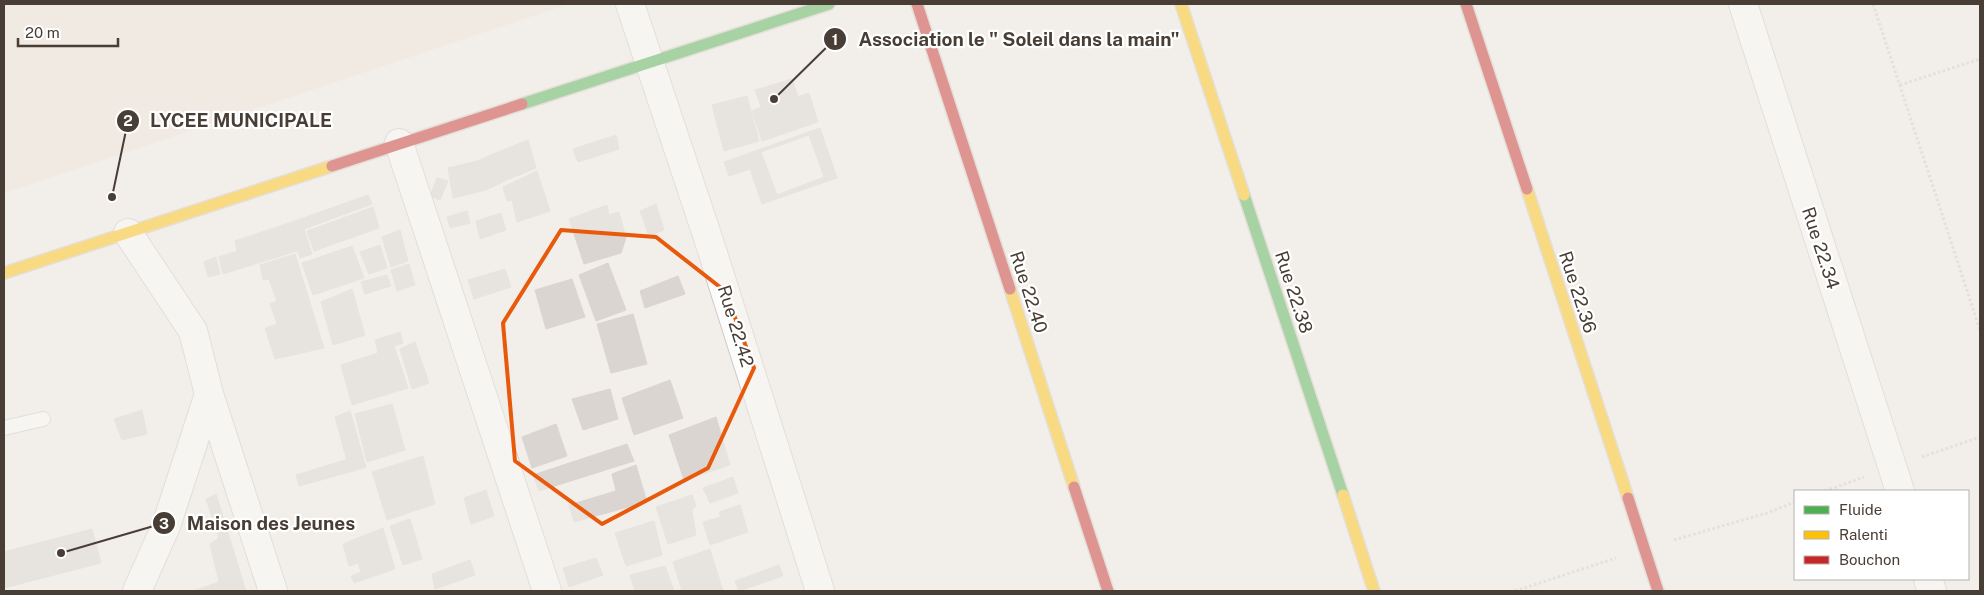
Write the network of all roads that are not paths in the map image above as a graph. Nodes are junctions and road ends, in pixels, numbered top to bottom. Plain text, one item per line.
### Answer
1 (630, 4) edge
2 (828, 4) edge
3 (917, 4) edge
4 (1181, 4) edge
5 (1466, 4) edge
6 (1742, 4) edge
7 (649, 62) junction
8 (399, 143) junction
9 (128, 233) junction
10 (4, 273) edge
11 (209, 394) junction
12 (43, 419) dead end
13 (4, 428) edge
14 (1900, 490) edge
15 (138, 591) edge
16 (273, 591) edge
17 (547, 591) edge
18 (820, 591) edge
19 (1108, 591) edge
20 (1374, 591) edge
21 (1658, 591) edge

1 - 7 street, Rue 22.42
2 - 7 street
3 - 19 street, Rue 22.40
4 - 20 street, Rue 22.38
5 - 21 street, Rue 22.36
6 - 14 street, Rue 22.34
7 - 8 street
7 - 18 street, Rue 22.42
8 - 9 street
8 - 17 street
9 - 10 street
9 - 11 street
11 - 15 street
11 - 16 street
12 - 13 lane

